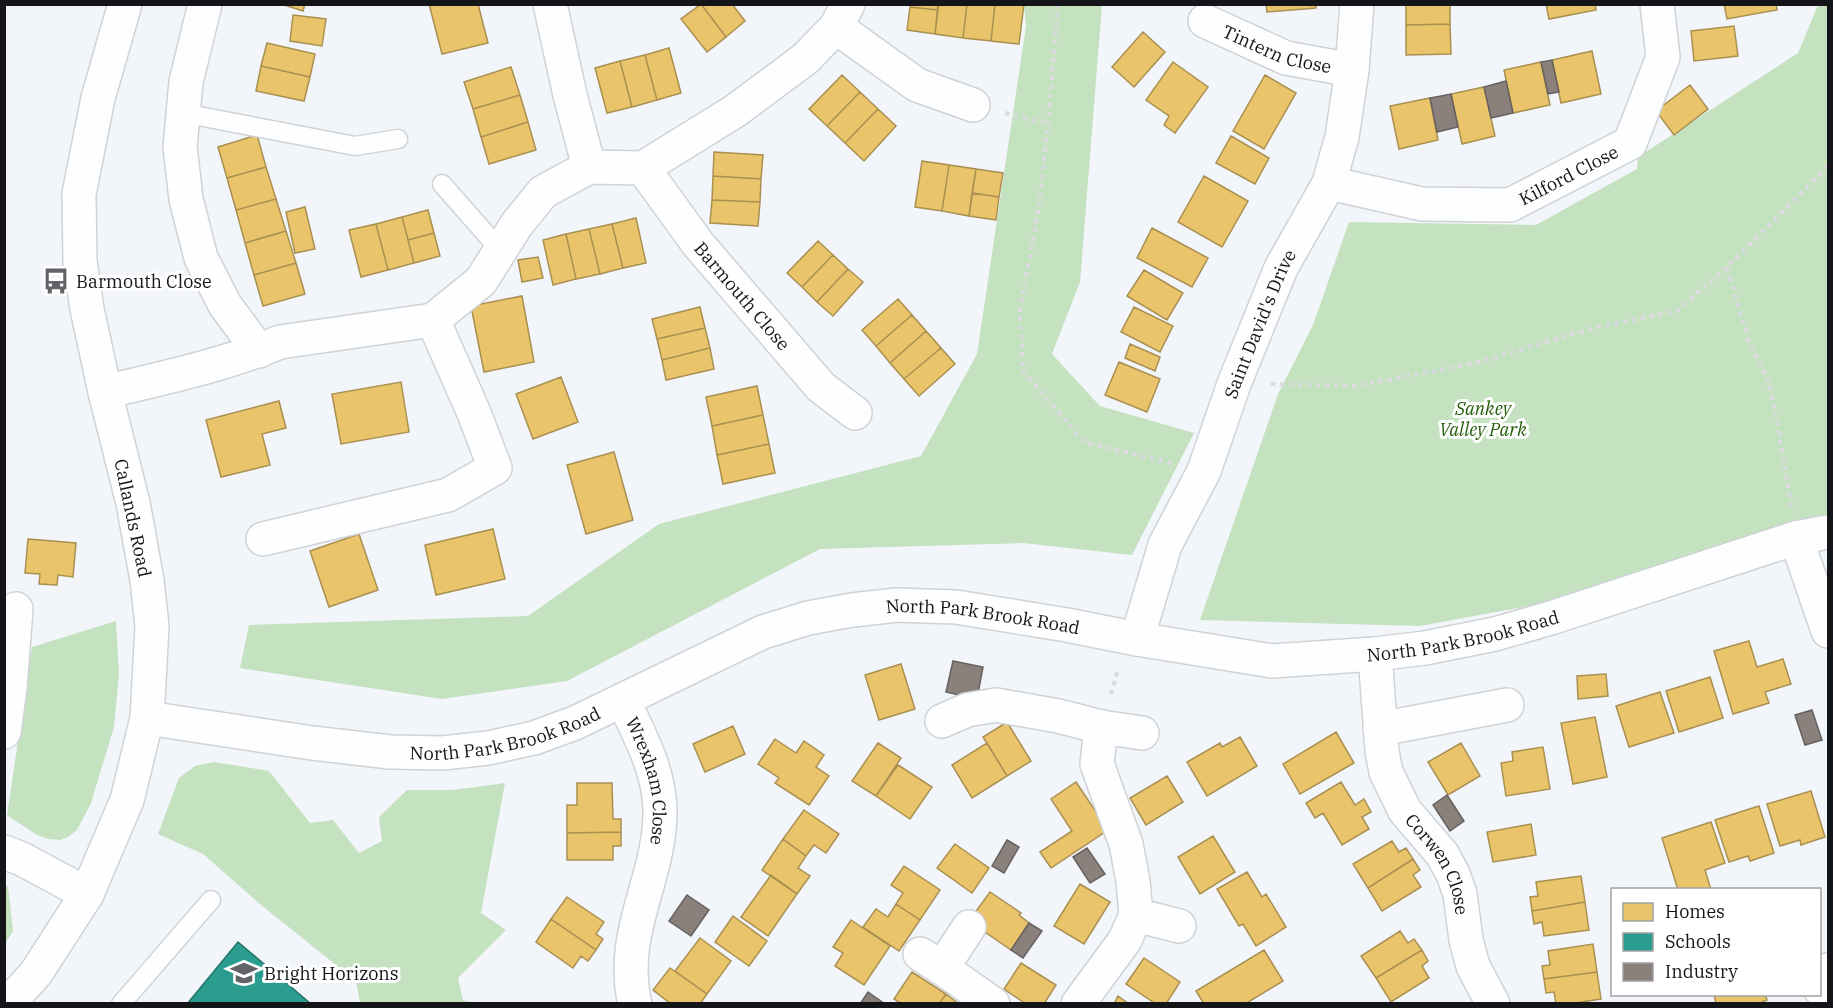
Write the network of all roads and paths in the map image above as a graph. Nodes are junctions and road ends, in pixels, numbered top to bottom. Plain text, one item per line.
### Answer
1 (125, 4) edge
2 (205, 4) edge
3 (550, 4) edge
4 (1058, 4) edge
5 (1357, 4) edge
6 (1657, 4) edge
7 (842, 16) edge
8 (1205, 21) dead end
9 (1352, 69) junction
10 (973, 105) joint
11 (183, 113) junction
12 (1048, 124) junction
13 (398, 139) dead end
14 (1828, 166) edge
15 (589, 167) junction
16 (643, 168) junction
17 (1329, 183) junction
18 (442, 184) dead end
19 (500, 250) junction
20 (1727, 267) junction
21 (433, 320) junction
22 (259, 351) junction
23 (1234, 384) junction
24 (105, 393) junction
25 (855, 413) dead end
26 (1204, 471) junction
27 (1828, 532) edge
28 (1796, 538) junction
29 (263, 539) dead end
30 (16, 609) dead end
31 (1828, 631) edge
32 (1132, 638) junction
33 (9, 642) edge
34 (1375, 654) junction
35 (623, 700) junction
36 (1517, 711) dead end
37 (147, 718) junction
38 (942, 720) dead end
39 (1101, 727) junction
40 (1380, 729) junction
41 (4, 732) edge
42 (1142, 733) dead end
43 (4, 852) edge
44 (87, 894) junction
45 (211, 900) dead end
46 (1136, 915) junction
47 (1179, 926) dead end
48 (969, 927) dead end
49 (1828, 970) edge
50 (1821, 987) edge
51 (8, 1004) edge
52 (121, 1004) edge
53 (635, 1004) edge
54 (993, 1004) edge
55 (1078, 1004) edge
56 (1493, 1004) edge

1 - 24 street, Callands Road
2 - 11 street
3 - 15 street
4 - 12 path
5 - 9 street, Saint David's Drive
6 - 17 street, Kilford Close
7 - 10 street
7 - 16 street
8 - 9 street, Tintern Close
9 - 17 street, Saint David's Drive
10 - 12 path
11 - 13 lane
11 - 22 street
12 - 26 path
14 - 20 path
15 - 16 street
15 - 19 street
16 - 25 street, Barmouth Close
17 - 23 street, Saint David's Drive
18 - 19 lane
19 - 21 street
20 - 23 path
20 - 28 path
21 - 22 street
21 - 29 street
22 - 24 street
23 - 26 street, Saint David's Drive
24 - 37 street, Callands Road
26 - 32 street, Saint David's Drive
27 - 28 street, North Park Brook Road
28 - 31 street
28 - 34 street, North Park Brook Road
30 - 33 street
32 - 34 street, North Park Brook Road
32 - 35 street, North Park Brook Road
32 - 39 path
33 - 41 street
34 - 40 street, Corwen Close
35 - 37 street, North Park Brook Road
35 - 53 street, Wrexham Close
36 - 40 street
37 - 44 street, Callands Road
38 - 39 street
39 - 42 street
39 - 46 street
40 - 56 street, Corwen Close
43 - 44 street
44 - 51 street, Callands Road
45 - 52 lane
46 - 47 street
46 - 55 street
48 - 54 street
49 - 50 street

